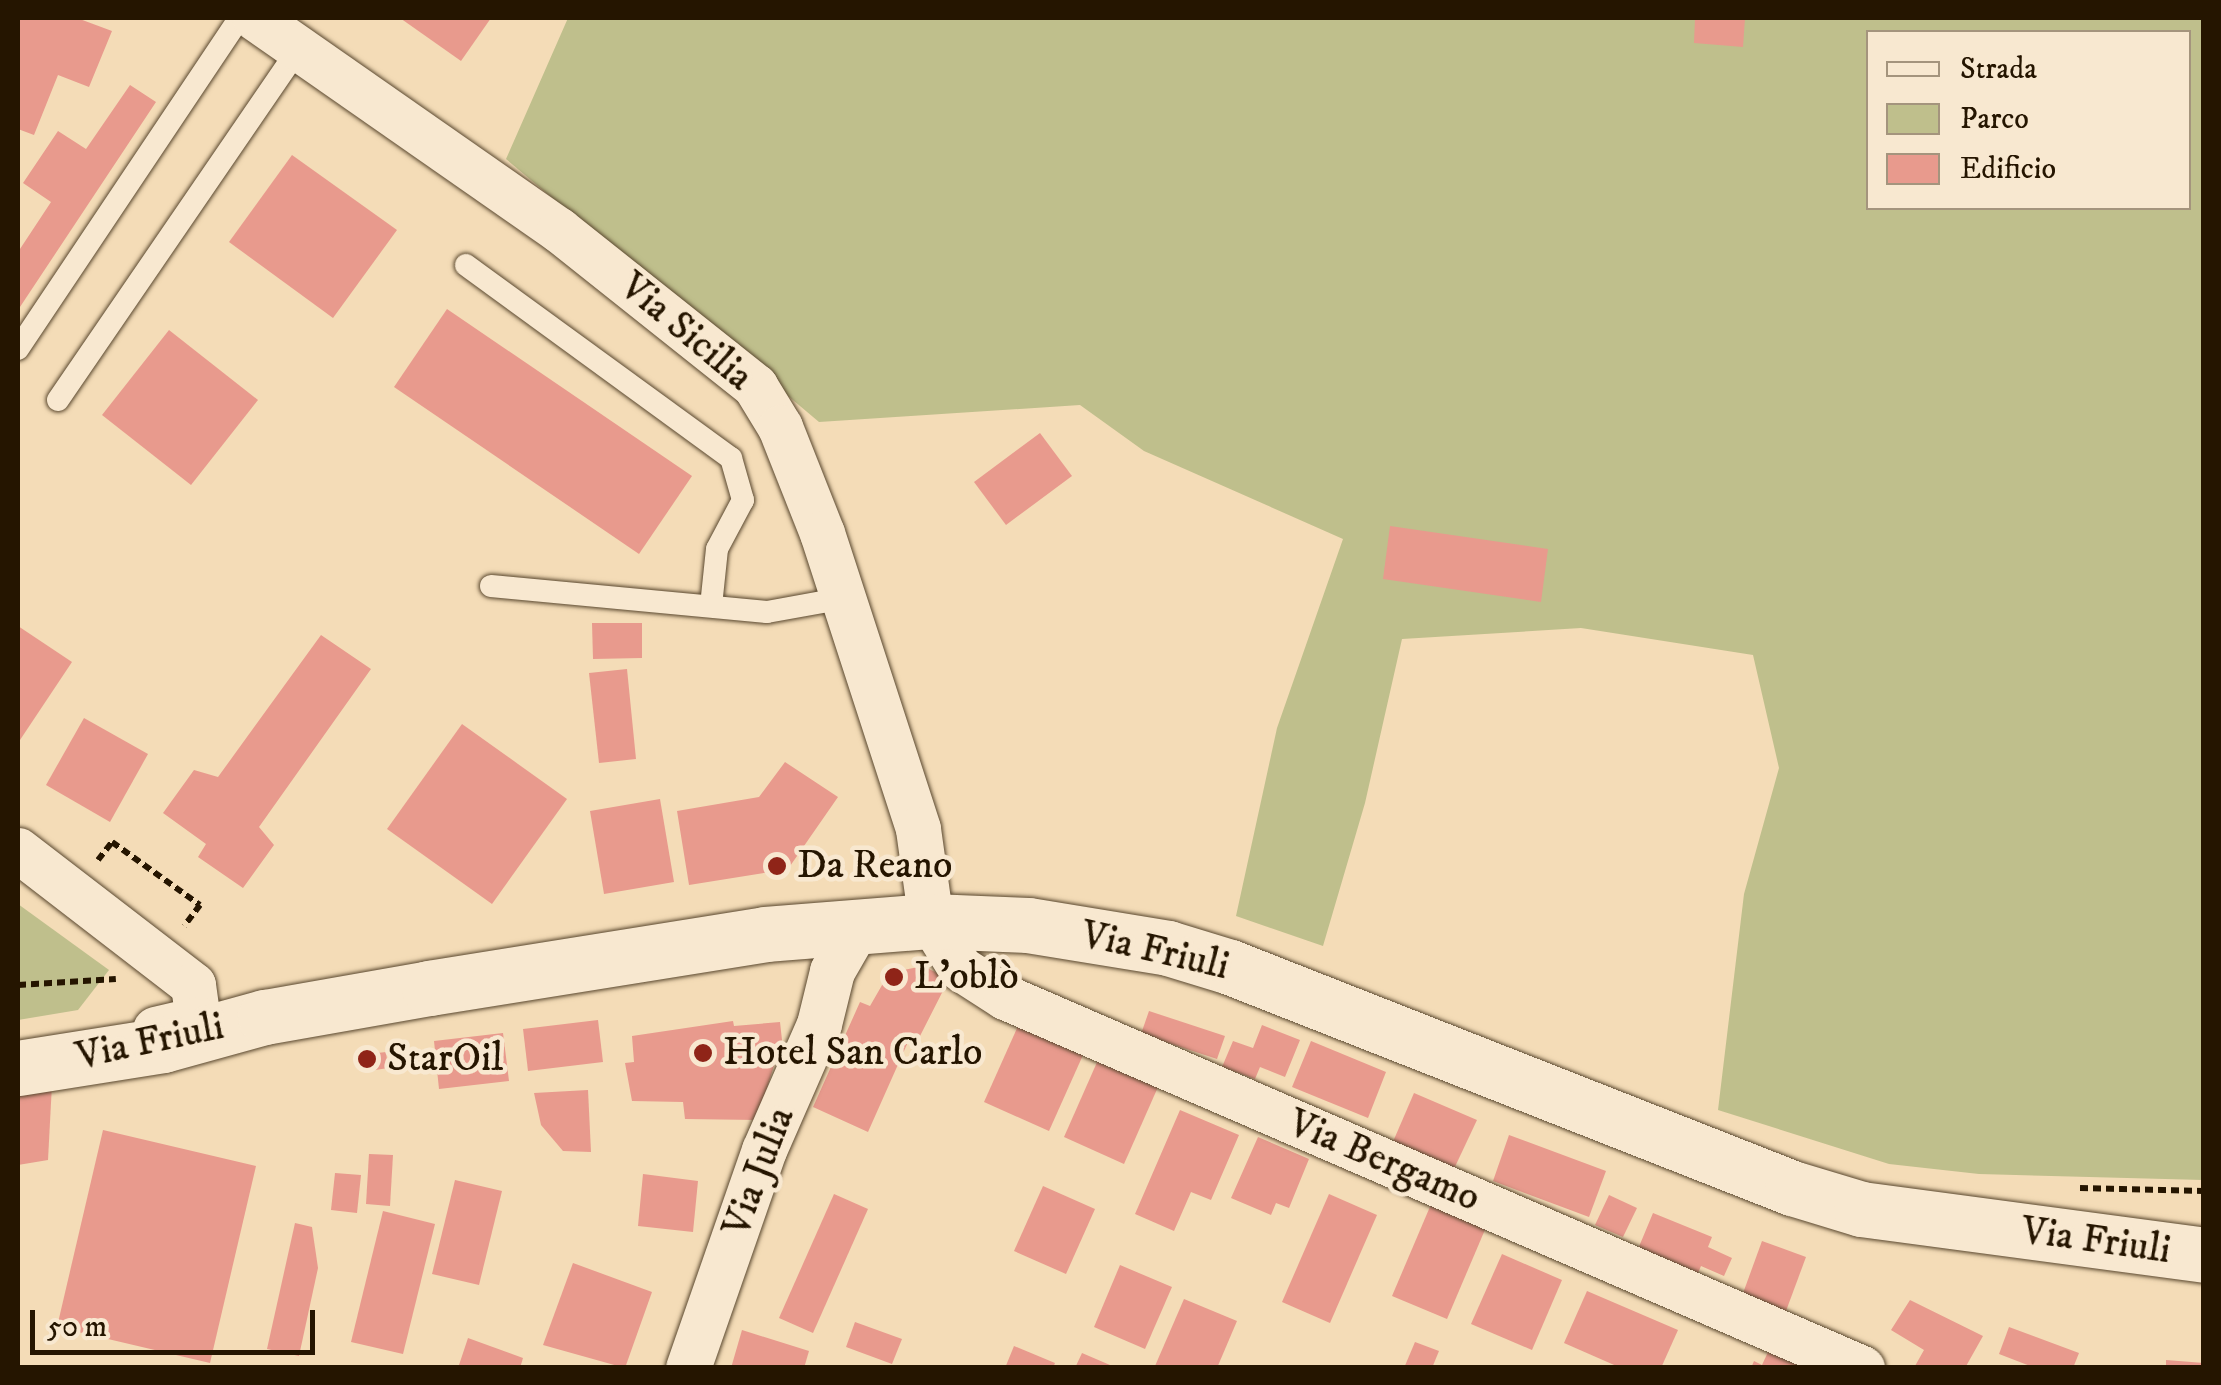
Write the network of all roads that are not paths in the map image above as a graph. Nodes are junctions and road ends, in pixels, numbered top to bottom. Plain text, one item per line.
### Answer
1 (240, 18) edge
2 (254, 18) edge
3 (299, 48) junction
4 (466, 264) dead end
5 (18, 349) edge
6 (58, 400) dead end
7 (491, 586) dead end
8 (844, 598) junction
9 (710, 606) junction
10 (18, 850) edge
11 (931, 921) junction
12 (859, 924) junction
13 (200, 1012) junction
14 (282, 1014) junction
15 (18, 1056) edge
16 (2204, 1220) edge
17 (1990, 1226) junction
18 (2204, 1255) edge
19 (688, 1368) edge
20 (1862, 1368) edge

1 - 5 lane
2 - 3 street, Via Sicilia
3 - 6 lane
3 - 8 street, Via Sicilia
4 - 9 lane
7 - 9 lane
8 - 9 lane
8 - 11 street, Via Sicilia
10 - 13 street
11 - 12 street, Via Friuli
11 - 17 street, Via Friuli
11 - 20 street, Via Bergamo
12 - 14 street, Via Friuli
12 - 19 street, Via Julia
13 - 14 street, Via Friuli
13 - 15 street, Via Friuli
14 - 15 street, Via Friuli
16 - 17 street, Via Friuli
17 - 18 street, Via Friuli

